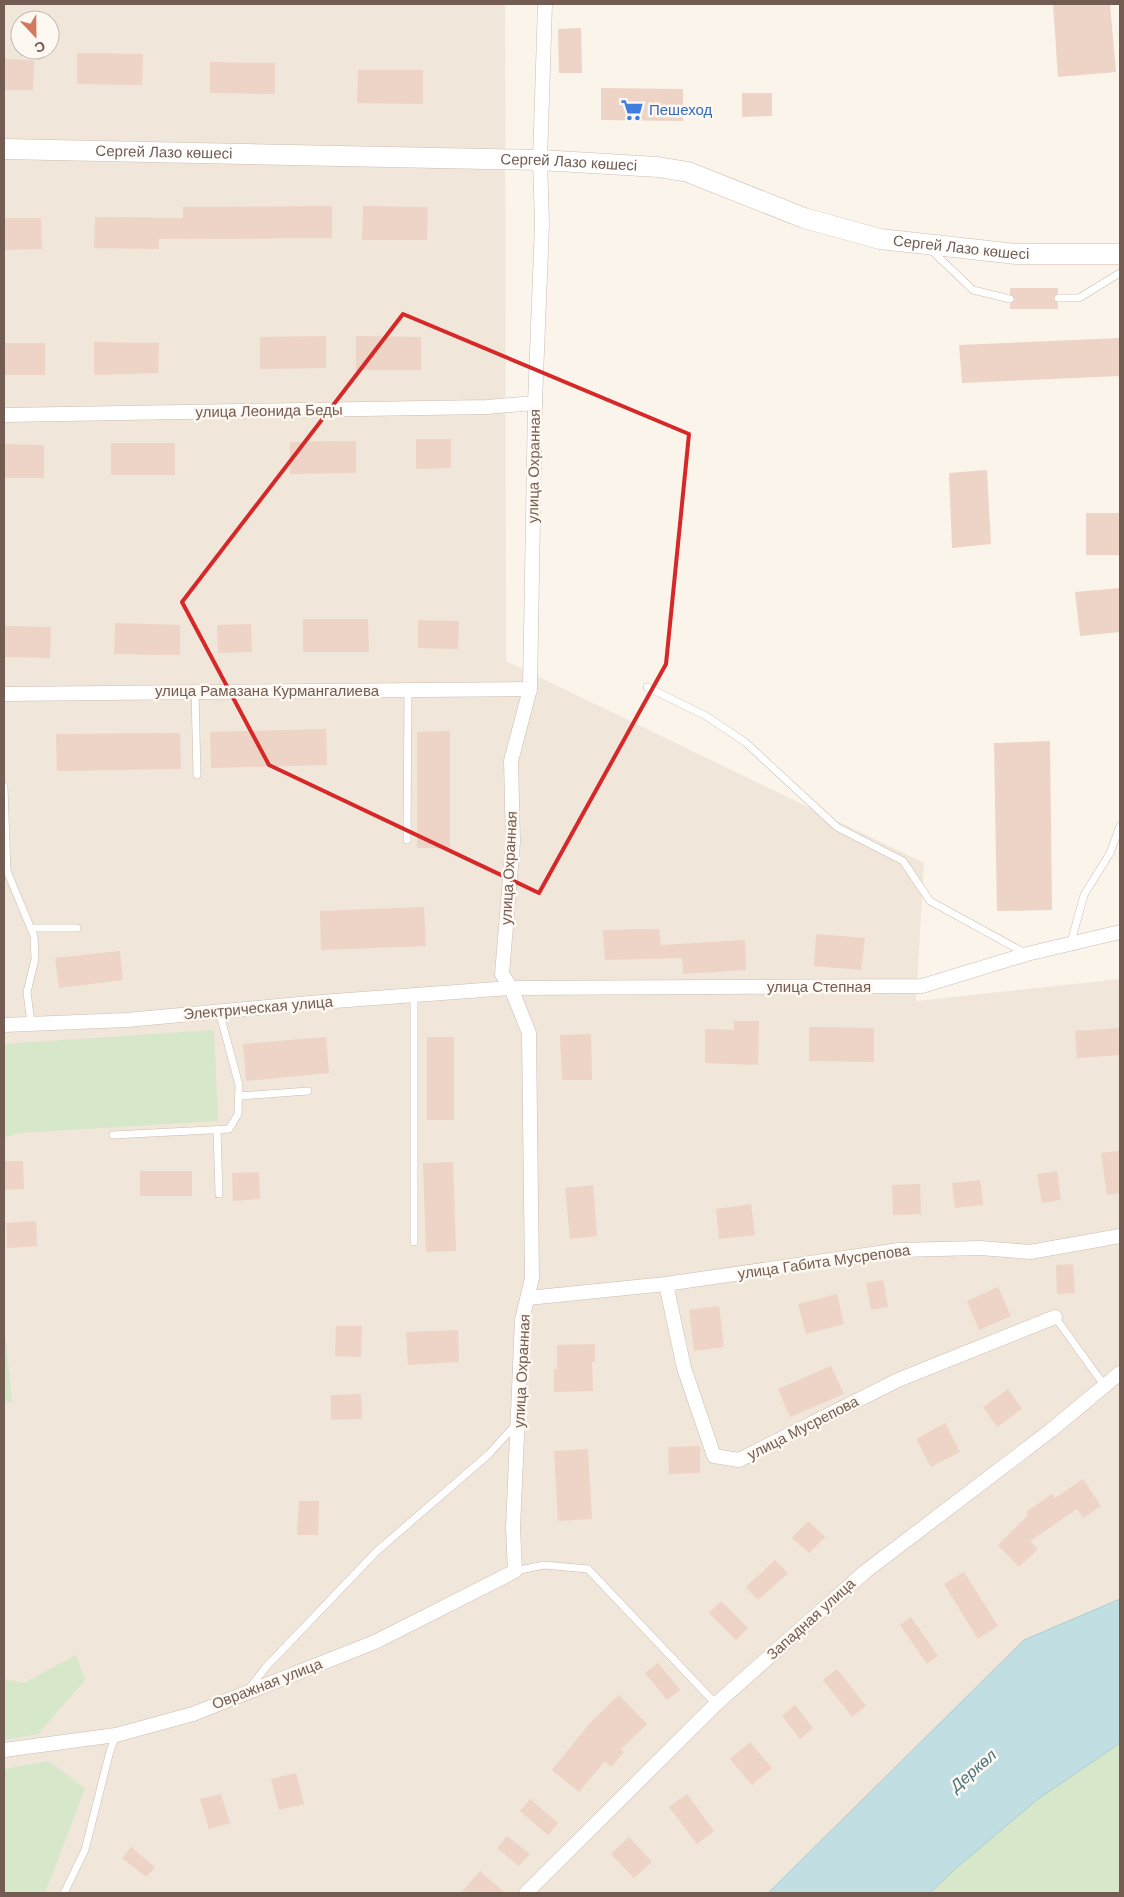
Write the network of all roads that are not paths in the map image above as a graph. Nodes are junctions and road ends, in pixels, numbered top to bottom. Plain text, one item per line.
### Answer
1 (544, 4) edge
2 (4, 149) edge
3 (540, 160) junction
4 (926, 245) junction
5 (1120, 254) edge
6 (1120, 272) edge
7 (1058, 298) dead end
8 (1010, 299) dead end
9 (535, 404) junction
10 (4, 416) edge
11 (646, 687) dead end
12 (530, 689) junction
13 (408, 690) junction
14 (195, 691) junction
15 (4, 694) edge
16 (197, 775) dead end
17 (4, 787) edge
18 (1120, 826) edge
19 (407, 840) dead end
20 (31, 928) junction
21 (77, 928) dead end
22 (1118, 933) edge
23 (1071, 942) junction
24 (1027, 954) junction
25 (511, 988) junction
26 (414, 997) junction
27 (220, 1011) junction
28 (31, 1024) junction
29 (4, 1025) edge
30 (308, 1091) dead end
31 (239, 1096) junction
32 (217, 1130) junction
33 (114, 1134) dead end
34 (219, 1194) dead end
35 (1120, 1236) edge
36 (414, 1242) dead end
37 (666, 1284) junction
38 (528, 1298) junction
39 (1055, 1317) joint
40 (1120, 1373) edge
41 (1104, 1384) junction
42 (519, 1420) junction
43 (515, 1571) junction
44 (246, 1692) junction
45 (716, 1704) junction
46 (116, 1735) junction
47 (4, 1750) edge
48 (64, 1893) edge
49 (526, 1893) edge

1 - 3 street, улица Охранная
2 - 3 street, Сергей Лазо көшесі
3 - 4 street, Сергей Лазо көшесі
3 - 9 street, улица Охранная
4 - 5 street, Сергей Лазо көшесі
4 - 8 lane
6 - 7 lane
9 - 10 street, улица Леонида Беды
9 - 12 street, улица Охранная
11 - 24 lane
12 - 13 street, улица Рамазана Курмангалиева
12 - 25 street, улица Охранная
13 - 14 street, улица Рамазана Курмангалиева
13 - 19 lane
14 - 15 street, улица Рамазана Курмангалиева
14 - 16 lane
17 - 20 lane
18 - 23 lane
20 - 21 lane
20 - 28 lane
22 - 23 street, улица Степная
23 - 24 street, улица Степная
24 - 25 street, улица Степная
25 - 26 street, Электрическая улица
25 - 38 street, улица Охранная
26 - 27 street, Электрическая улица
26 - 36 lane
27 - 28 street, Электрическая улица
27 - 31 lane
28 - 29 street, Электрическая улица
30 - 31 lane
31 - 32 lane
32 - 33 lane
32 - 34 lane
35 - 37 street, улица Габита Мусрепова
37 - 38 street, улица Габита Мусрепова
37 - 39 street, улица Мусрепова
38 - 42 street, улица Охранная
39 - 41 lane
40 - 41 street, Западная улица
41 - 45 street, Западная улица
42 - 43 street, улица Охранная
42 - 44 lane
43 - 44 street, Овражная улица
43 - 45 lane
44 - 46 street, Овражная улица
45 - 49 street, Западная улица
46 - 47 street, Овражная улица
46 - 48 lane

